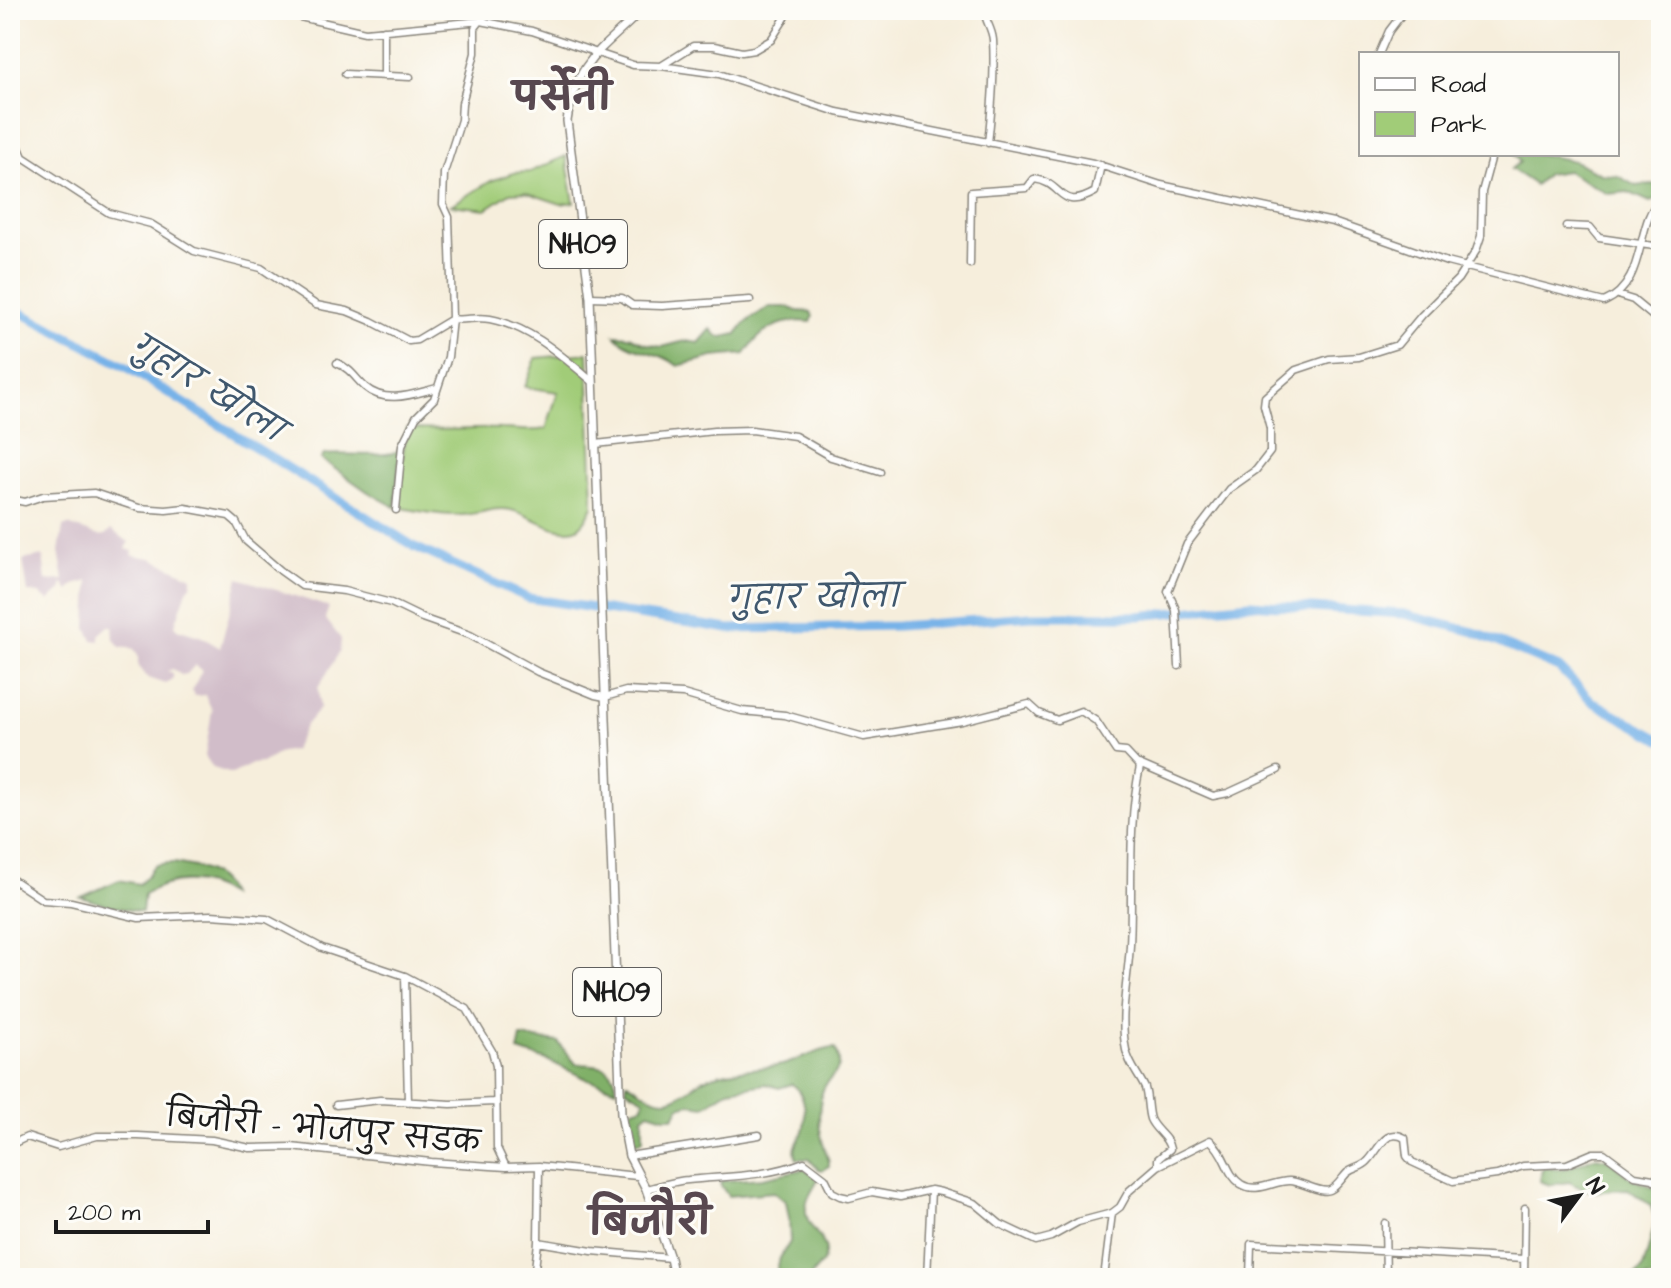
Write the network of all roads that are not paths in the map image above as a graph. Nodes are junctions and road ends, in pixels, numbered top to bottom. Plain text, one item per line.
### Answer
1 (270, 10) edge
2 (489, 10) edge
3 (642, 10) edge
4 (790, 10) edge
5 (984, 10) edge
6 (1405, 10) edge
7 (481, 21) junction
8 (384, 30) junction
9 (1380, 52) edge
10 (595, 53) junction
11 (661, 66) junction
12 (345, 74) dead end
13 (384, 76) junction
14 (410, 77) dead end
15 (10, 137) edge
16 (988, 143) junction
17 (10, 155) edge
18 (1490, 156) edge
19 (23, 157) junction
20 (1101, 165) junction
21 (1661, 200) edge
22 (1566, 226) dead end
23 (1642, 244) junction
24 (1661, 247) edge
25 (970, 264) dead end
26 (1467, 267) junction
27 (1620, 296) junction
28 (590, 297) junction
29 (750, 300) dead end
30 (452, 319) junction
31 (1661, 323) edge
32 (337, 363) dead end
33 (593, 382) junction
34 (437, 388) junction
35 (596, 444) junction
36 (880, 472) dead end
37 (10, 499) edge
38 (396, 510) dead end
39 (1179, 666) dead end
40 (605, 697) junction
41 (1139, 764) junction
42 (1278, 770) dead end
43 (10, 878) edge
44 (405, 976) junction
45 (408, 1102) junction
46 (494, 1102) junction
47 (336, 1105) dead end
48 (759, 1135) dead end
49 (10, 1145) edge
50 (629, 1156) junction
51 (539, 1166) junction
52 (1158, 1166) junction
53 (506, 1167) junction
54 (637, 1176) junction
55 (1661, 1186) edge
56 (646, 1189) junction
57 (931, 1190) junction
58 (1525, 1208) dead end
59 (1112, 1213) junction
60 (1385, 1223) dead end
61 (538, 1242) junction
62 (1386, 1252) junction
63 (670, 1258) junction
64 (1524, 1259) junction
65 (534, 1278) edge
66 (674, 1278) edge
67 (927, 1278) edge
68 (1104, 1278) edge
69 (1250, 1278) edge
70 (1386, 1278) edge
71 (1524, 1278) edge

1 - 8 street
2 - 7 street
3 - 10 main road, NH09
4 - 11 street
5 - 16 street
6 - 9 street
7 - 8 street
7 - 10 street
7 - 30 street
8 - 13 street
10 - 11 street
10 - 28 main road, NH09
11 - 16 street
12 - 13 street
13 - 14 street
15 - 19 street
16 - 20 street
17 - 19 street
18 - 26 street
19 - 30 street
20 - 25 street
20 - 26 street
21 - 23 street
22 - 23 street
23 - 24 street
23 - 27 street
26 - 27 street
26 - 39 street
27 - 31 street
28 - 29 street
28 - 33 main road, NH09
30 - 33 street
30 - 34 street
32 - 34 street
33 - 35 main road, NH09
34 - 38 street
35 - 36 street
35 - 40 main road, NH09
37 - 40 street
40 - 41 street
40 - 50 main road, NH09
41 - 42 street
41 - 52 street
43 - 44 street
44 - 45 street
44 - 46 street
45 - 46 street
45 - 47 street
46 - 53 street
48 - 50 street
49 - 53 street, बिजौरी - भोजपुर सडक
50 - 54 main road, NH09
51 - 53 street, बिजौरी - भोजपुर सडक
51 - 54 street, बिजौरी - भोजपुर सडक
51 - 61 street
52 - 55 street
52 - 59 street
54 - 56 main road, NH09
56 - 57 street
56 - 63 main road, NH09
57 - 59 street
57 - 67 street
58 - 64 street
59 - 68 street
60 - 62 street
61 - 63 street
61 - 65 street
62 - 64 street
62 - 69 street
62 - 70 street
63 - 66 main road, NH09
64 - 71 street

